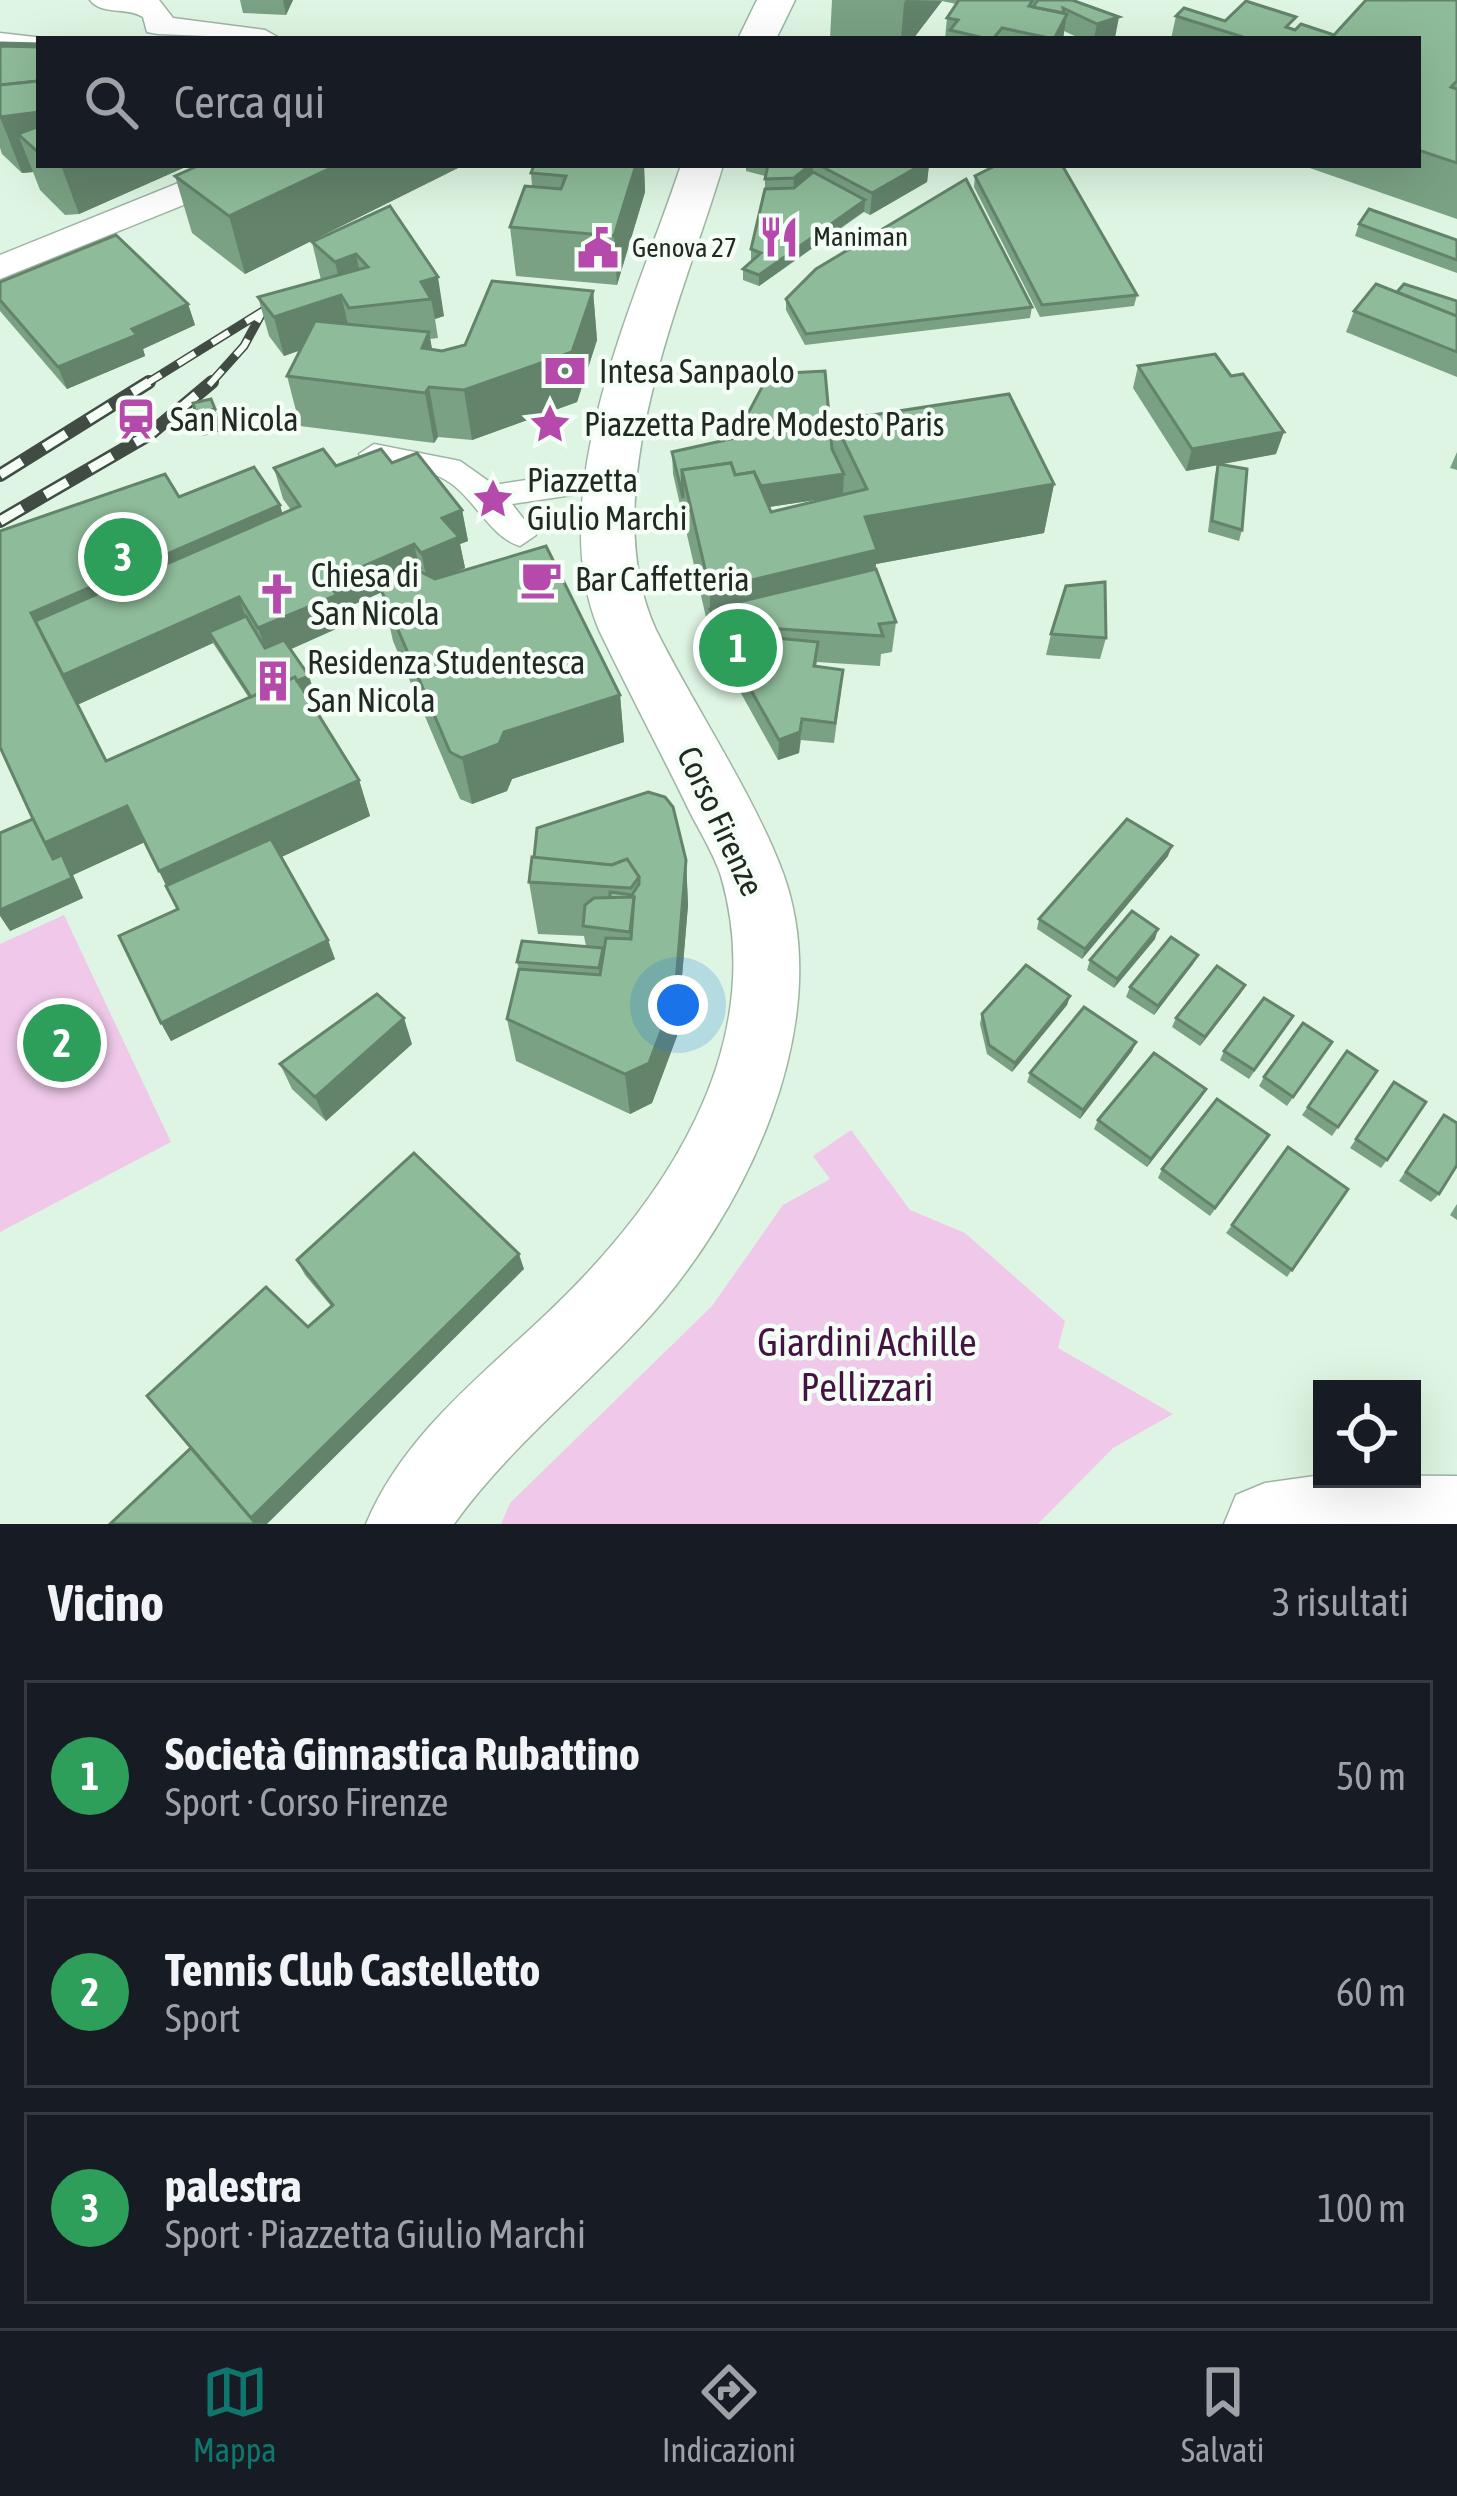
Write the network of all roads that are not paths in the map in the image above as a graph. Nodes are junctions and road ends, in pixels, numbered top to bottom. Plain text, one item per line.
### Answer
1 (105, 0) edge
2 (776, 0) edge
3 (149, 32) edge
4 (215, 36) edge
5 (758, 36) edge
6 (0, 43) edge
7 (36, 44) edge
8 (246, 168) edge
9 (701, 168) edge
10 (0, 268) edge
11 (374, 454) edge
12 (572, 484) dead end
13 (488, 497) junction
14 (520, 535) dead end
15 (1457, 1517) edge
16 (407, 1524) edge
17 (1265, 1524) edge

1 - 3 street
2 - 5 street
3 - 4 street
6 - 7 street
8 - 10 street
9 - 16 street, Corso Firenze
11 - 13 street
12 - 13 street
13 - 14 street
15 - 17 street

